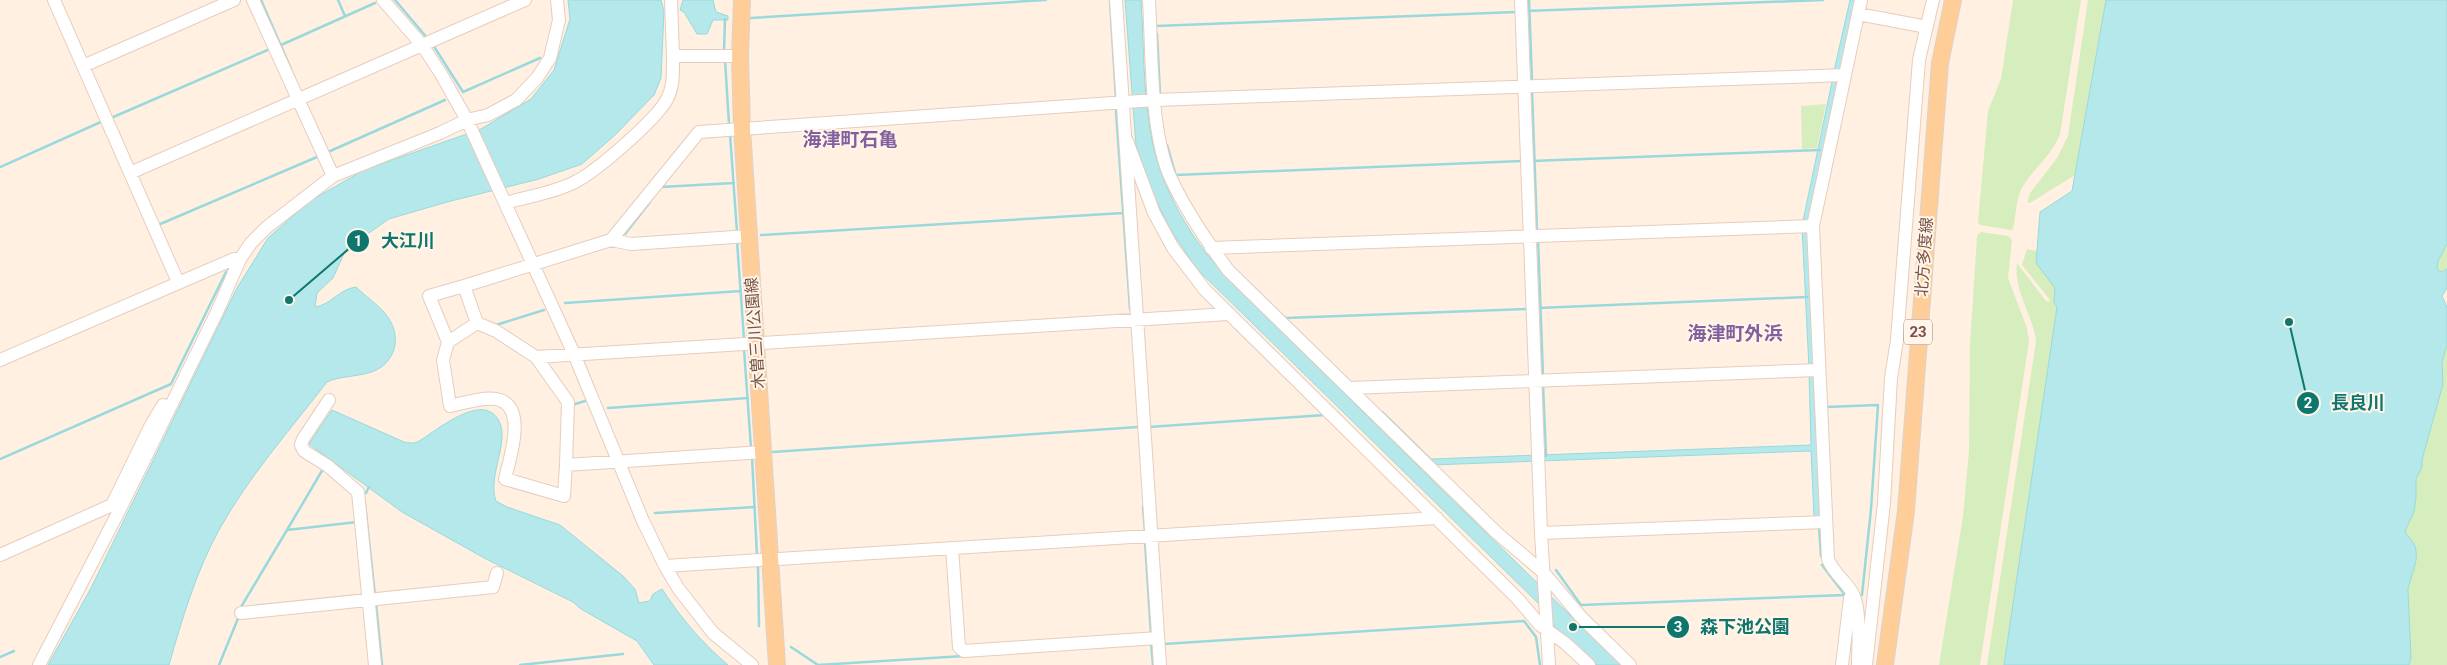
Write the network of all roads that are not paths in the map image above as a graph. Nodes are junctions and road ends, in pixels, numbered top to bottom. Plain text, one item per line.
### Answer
1 (54, 0) edge
2 (234, 0) edge
3 (253, 0) edge
4 (383, 0) edge
5 (525, 0) edge
6 (557, 0) edge
7 (671, 0) edge
8 (742, 0) edge
9 (1116, 0) edge
10 (1149, 0) edge
11 (1521, 0) edge
12 (1861, 0) edge
13 (1933, 0) edge
14 (1954, 0) edge
15 (1858, 14) junction
16 (1927, 27) junction
17 (422, 45) junction
18 (673, 56) junction
19 (740, 56) junction
20 (83, 66) junction
21 (1844, 75) junction
22 (1524, 86) junction
23 (297, 100) junction
24 (1154, 100) junction
25 (1125, 104) junction
26 (468, 122) junction
27 (742, 129) junction
28 (1127, 141) junction
29 (130, 173) junction
30 (333, 176) junction
31 (505, 200) junction
32 (1813, 226) junction
33 (1530, 234) junction
34 (749, 236) junction
35 (611, 240) junction
36 (1211, 248) junction
37 (240, 259) junction
38 (533, 263) junction
39 (178, 282) junction
40 (464, 286) junction
41 (1228, 314) junction
42 (1137, 320) junction
43 (478, 323) junction
44 (448, 342) junction
45 (756, 344) junction
46 (574, 354) junction
47 (536, 358) junction
48 (0, 360) edge
49 (1818, 370) junction
50 (1536, 381) junction
51 (1350, 388) junction
52 (176, 394) junction
53 (329, 400) dead end
54 (762, 452) junction
55 (619, 461) junction
56 (566, 465) junction
57 (1436, 518) junction
58 (1826, 522) junction
59 (1541, 533) junction
60 (1152, 535) junction
61 (952, 548) junction
62 (0, 555) edge
63 (770, 559) junction
64 (665, 566) junction
65 (497, 573) dead end
66 (1544, 576) junction
67 (1851, 591) junction
68 (369, 600) junction
69 (241, 613) dead end
70 (1548, 630) junction
71 (1158, 638) junction
72 (39, 665) edge
73 (375, 665) edge
74 (752, 665) edge
75 (777, 665) edge
76 (1160, 665) edge
77 (1549, 665) edge
78 (1589, 665) edge
79 (1630, 665) edge
80 (1842, 665) edge
81 (1858, 665) edge
82 (1866, 665) edge
83 (1885, 665) edge

1 - 20 street
2 - 20 street
3 - 23 street
4 - 17 street
5 - 17 street
6 - 26 street
7 - 18 street
8 - 19 main road, 木曽三川公園線
9 - 25 street
10 - 24 street
11 - 22 street
12 - 15 street
13 - 16 street
14 - 83 main road, 北方多度線 / 23
15 - 16 street
15 - 21 street
16 - 82 street
17 - 23 street
17 - 26 street
18 - 19 street
18 - 31 street
19 - 27 main road, 木曽三川公園線
20 - 29 street
21 - 22 street
21 - 32 street
22 - 24 street
22 - 33 street
23 - 29 street
23 - 30 street
24 - 25 street
24 - 36 street
25 - 27 street
25 - 28 street
26 - 30 street
26 - 31 street
27 - 34 main road, 木曽三川公園線
27 - 35 street
28 - 41 street
28 - 42 street
29 - 39 street
30 - 37 street
31 - 38 street
32 - 33 street
32 - 49 street
33 - 36 street
33 - 50 street
34 - 35 street
34 - 45 main road, 木曽三川公園線
35 - 38 street
36 - 51 street
37 - 39 street
37 - 52 street
38 - 40 street
38 - 46 street
39 - 48 street
40 - 43 street
40 - 44 street
41 - 42 street
41 - 57 street
42 - 45 street
42 - 60 street
43 - 44 street
43 - 47 street
44 - 56 street
45 - 46 street
45 - 54 main road, 木曽三川公園線
46 - 47 street
46 - 55 street
47 - 56 street
49 - 50 street
49 - 58 street
50 - 51 street
50 - 59 street
51 - 66 street
52 - 62 street
52 - 72 street
53 - 68 street
54 - 55 street
54 - 63 main road, 木曽三川公園線
55 - 56 street
55 - 64 street
57 - 60 street
57 - 70 street
58 - 59 street
58 - 67 street
59 - 66 street
60 - 61 street
60 - 71 street
61 - 63 street
61 - 71 street
63 - 64 street
63 - 75 main road, 木曽三川公園線
64 - 74 street
65 - 68 street
66 - 70 street
66 - 79 street
67 - 80 street
67 - 81 street
68 - 69 street
68 - 73 street
70 - 77 street
70 - 78 street
71 - 76 street

